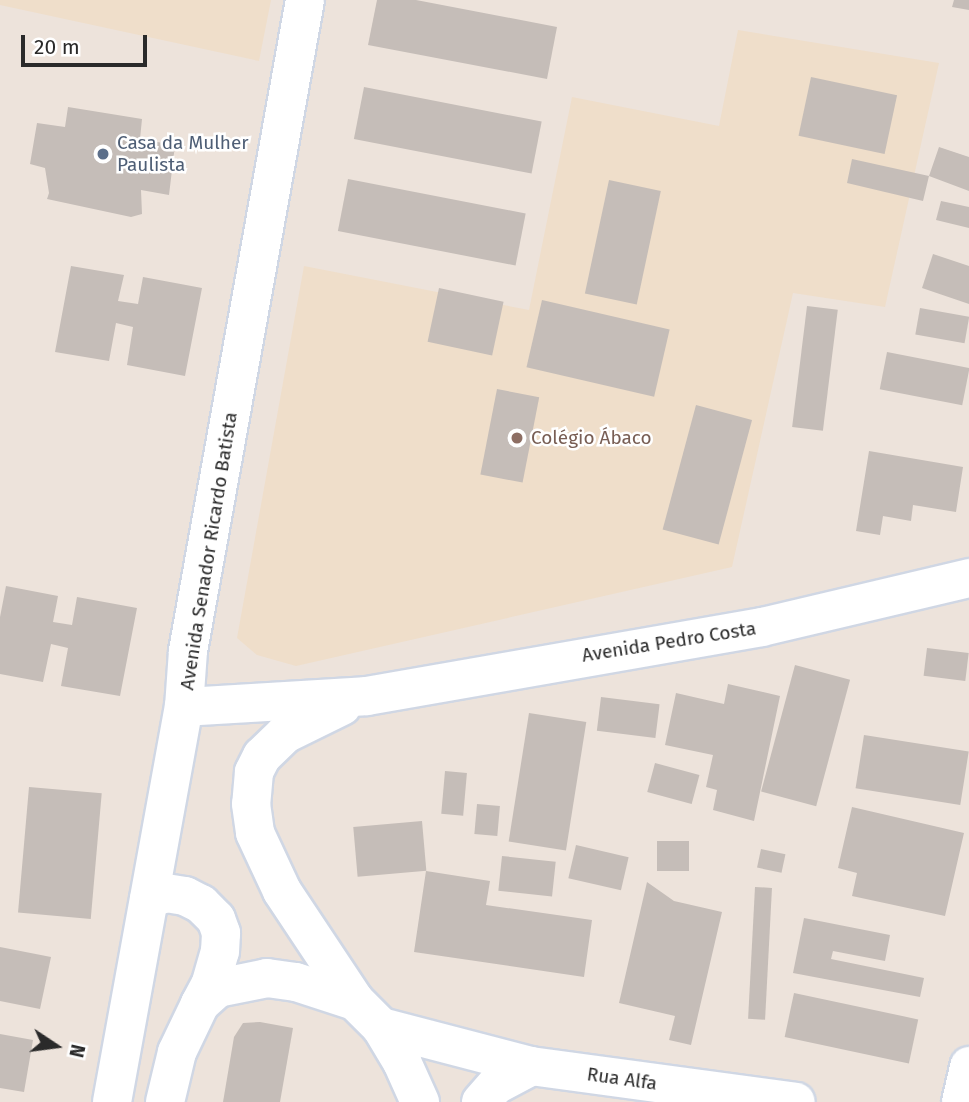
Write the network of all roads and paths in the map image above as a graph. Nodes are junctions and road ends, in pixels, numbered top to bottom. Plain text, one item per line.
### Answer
1 (305, 0) edge
2 (969, 579) edge
3 (367, 696) junction
4 (184, 707) junction
5 (149, 899) junction
6 (200, 1004) junction
7 (368, 1014) junction
8 (531, 1066) junction
9 (969, 1066) edge
10 (112, 1102) edge
11 (165, 1102) edge
12 (420, 1102) edge
13 (481, 1102) edge
14 (796, 1102) edge
15 (961, 1102) edge

1 - 4 street, Avenida Senador Ricardo Batista
2 - 3 street, Avenida Pedro Costa
3 - 4 street
3 - 7 street
4 - 5 street, Avenida Senador Ricardo Batista
5 - 6 street
5 - 10 street, Avenida Senador Ricardo Batista
6 - 7 street
6 - 11 street
7 - 8 street, Rua Alfa
7 - 12 street
8 - 13 street
8 - 14 street, Rua Alfa
9 - 15 street

